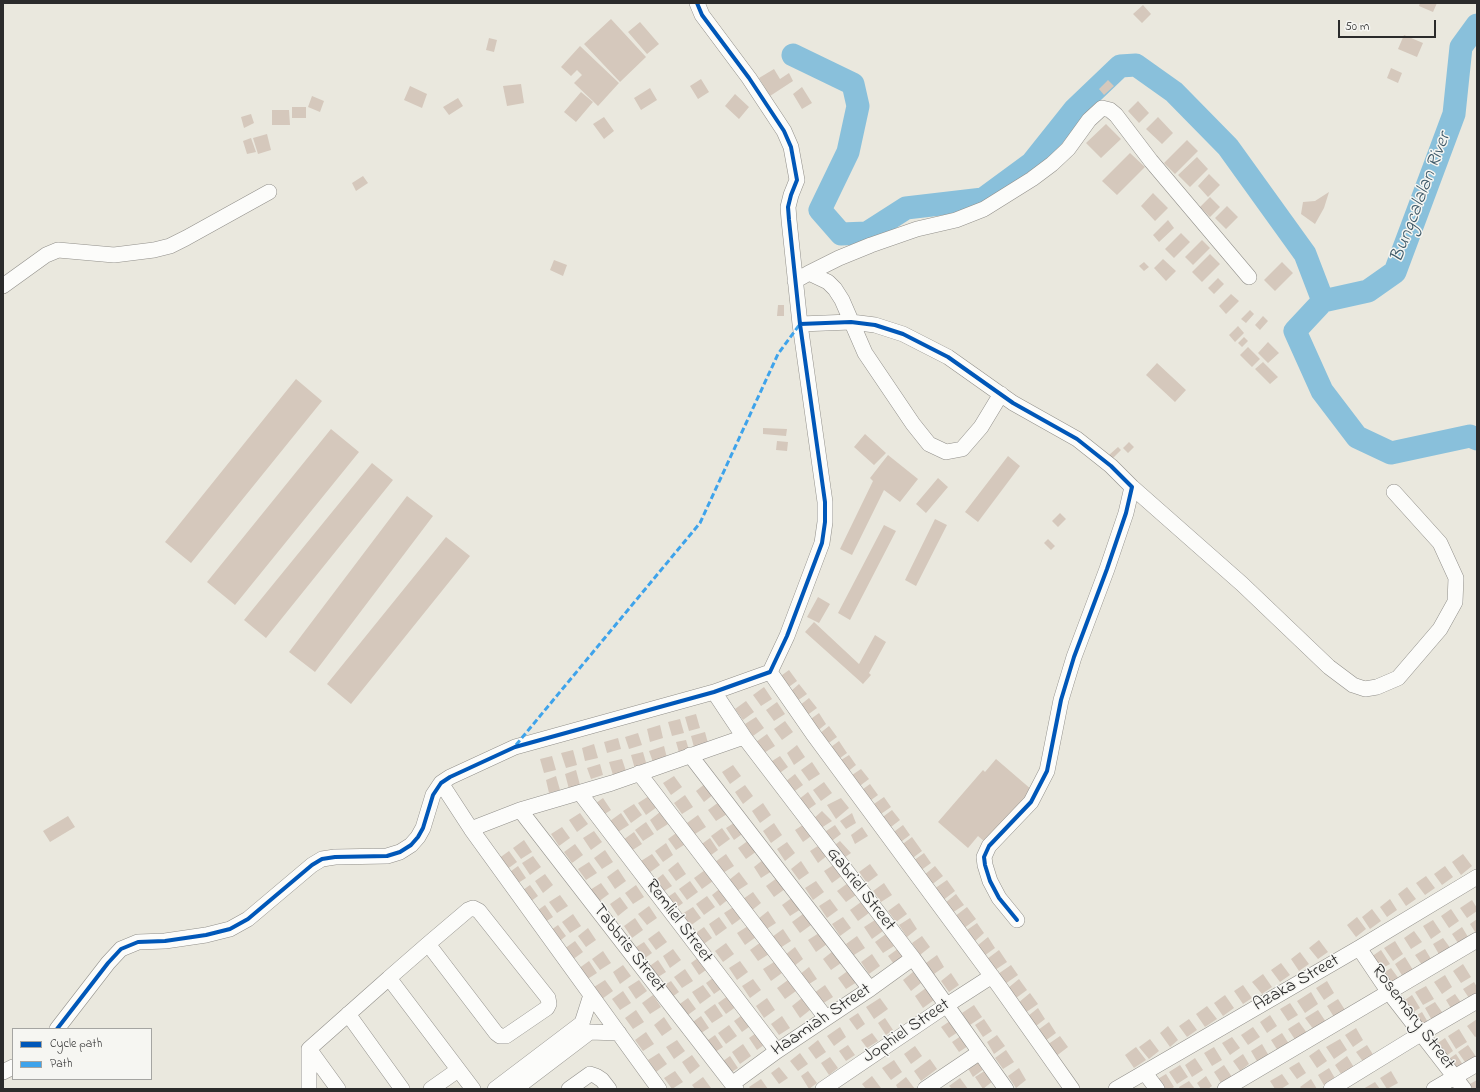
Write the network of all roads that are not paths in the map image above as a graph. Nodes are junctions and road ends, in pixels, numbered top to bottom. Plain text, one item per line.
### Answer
1 (697, 3) edge
2 (269, 192) dead end
3 (809, 273) junction
4 (1249, 277) dead end
5 (795, 281) junction
6 (3, 286) edge
7 (851, 322) junction
8 (800, 324) junction
9 (1001, 394) junction
10 (1132, 487) junction
11 (1394, 492) dead end
12 (770, 672) junction
13 (714, 692) junction
14 (744, 737) junction
15 (690, 755) junction
16 (639, 773) junction
17 (441, 783) junction
18 (580, 793) junction
19 (520, 810) junction
20 (471, 829) junction
21 (1477, 877) edge
22 (1017, 920) dead end
23 (1477, 940) edge
24 (428, 944) junction
25 (1359, 948) junction
26 (912, 958) junction
27 (992, 976) junction
28 (388, 978) junction
29 (870, 989) junction
30 (1388, 992) junction
31 (591, 994) junction
32 (1477, 1001) edge
33 (947, 1005) junction
34 (348, 1014) junction
35 (826, 1018) junction
36 (58, 1028) edge
37 (586, 1028) junction
38 (619, 1033) junction
39 (1422, 1033) junction
40 (309, 1049) junction
41 (777, 1051) junction
42 (980, 1052) junction
43 (1477, 1064) edge
44 (12, 1068) edge
45 (458, 1070) junction
46 (3, 1072) edge
47 (1145, 1073) junction
48 (1456, 1076) junction
49 (734, 1087) edge
50 (931, 1087) edge
51 (309, 1089) edge
52 (338, 1089) edge
53 (402, 1089) edge
54 (431, 1089) edge
55 (473, 1089) edge
56 (495, 1089) edge
57 (515, 1089) edge
58 (569, 1089) edge
59 (609, 1089) edge
60 (659, 1089) edge
61 (823, 1089) edge
62 (1006, 1089) edge
63 (1072, 1089) edge
64 (1116, 1089) edge
65 (1157, 1089) edge
66 (1225, 1089) edge
67 (1331, 1089) edge
68 (1434, 1089) edge
69 (1464, 1089) edge

1 - 5 street
2 - 6 street
3 - 4 street
3 - 5 street
3 - 7 street
5 - 8 street
7 - 8 street
7 - 9 street
7 - 9 street
8 - 12 street
9 - 10 street
10 - 11 street
10 - 22 street
12 - 13 street
12 - 27 street
13 - 14 street, Gabriel Street
13 - 17 street
14 - 15 street
14 - 26 street, Gabriel Street
15 - 16 street
15 - 29 street
16 - 18 street
16 - 35 street
17 - 20 street
17 - 36 street
18 - 19 street
18 - 41 street, Remliel Street
19 - 20 street
19 - 49 street, Tabbris Street
20 - 31 street
21 - 25 street, Azaka Street
23 - 30 street
24 - 24 street
24 - 28 street
25 - 30 street, Rosemary Street
25 - 47 street, Azaka Street
26 - 29 street, Haamiah Street
26 - 33 street, Gabriel Street
27 - 33 street, Jophiel Street
27 - 63 street
28 - 34 street
28 - 45 street
29 - 35 street, Haamiah Street
30 - 39 street, Rosemary Street
30 - 66 street
31 - 37 street
31 - 38 street
32 - 39 street
33 - 42 street, Gabriel Street
33 - 61 street, Jophiel Street
34 - 40 street
34 - 53 street
35 - 41 street, Haamiah Street
37 - 38 street
37 - 56 street
37 - 57 street
38 - 60 street
39 - 48 street, Rosemary Street
39 - 67 street
40 - 51 street
40 - 52 street
41 - 49 street, Haamiah Street
42 - 50 street
42 - 62 street, Gabriel Street
43 - 48 street
44 - 46 street
45 - 54 street
45 - 55 street
47 - 64 street, Azaka Street
47 - 65 street
48 - 68 street
48 - 69 street, Rosemary Street
58 - 59 street

